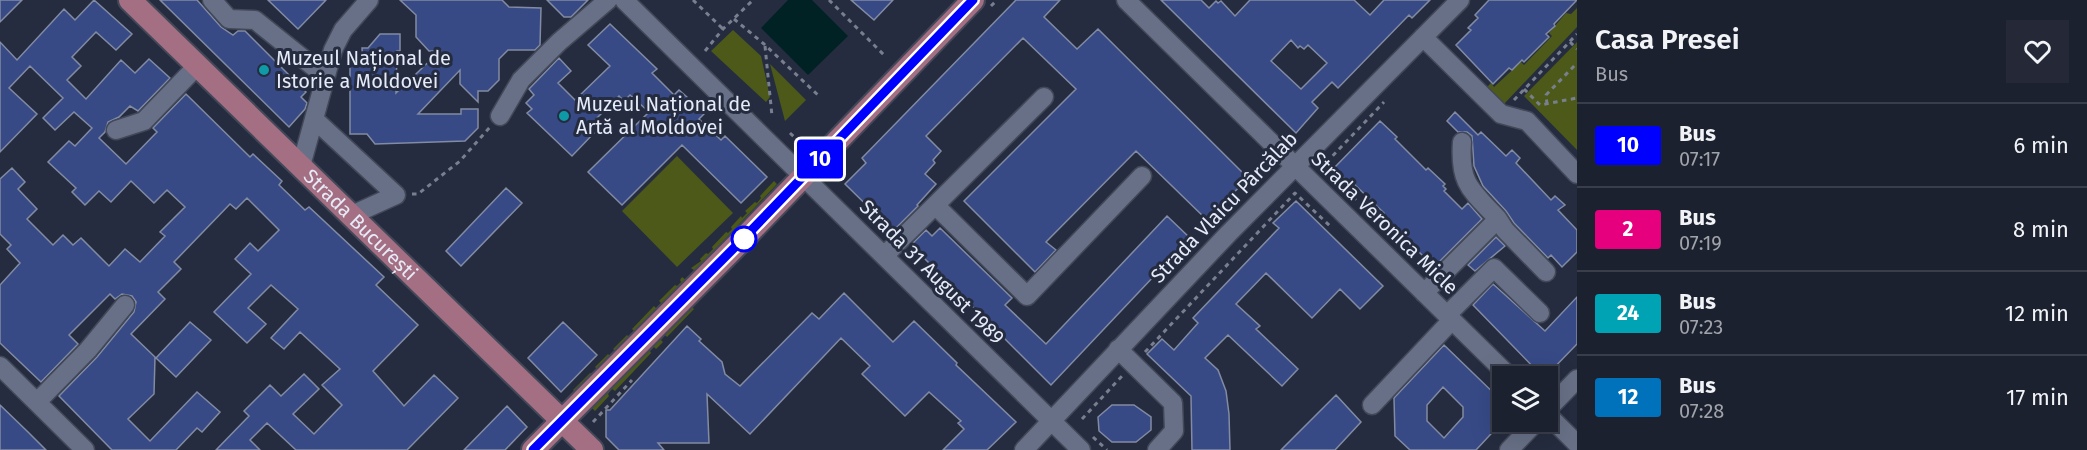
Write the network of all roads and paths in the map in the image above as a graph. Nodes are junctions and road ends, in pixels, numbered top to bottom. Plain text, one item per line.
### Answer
1 (130, 0) edge
2 (212, 0) edge
3 (369, 0) edge
4 (609, 0) edge
5 (624, 0) edge
6 (693, 0) edge
7 (753, 0) edge
8 (829, 0) edge
9 (973, 0) edge
10 (1126, 0) edge
11 (1460, 0) edge
12 (734, 19) junction
13 (723, 29) junction
14 (1577, 34) edge
15 (1423, 37) junction
16 (1570, 42) junction
17 (765, 44) junction
18 (1577, 49) edge
19 (705, 51) dead end
20 (885, 56) dead end
21 (1577, 63) edge
22 (197, 66) junction
23 (325, 76) junction
24 (1524, 89) junction
25 (1044, 97) dead end
26 (820, 98) dead end
27 (1577, 98) edge
28 (1387, 99) dead end
29 (1547, 104) junction
30 (1501, 114) junction
31 (500, 116) joint
32 (772, 116) dead end
33 (314, 118) junction
34 (116, 130) dead end
35 (790, 133) dead end
36 (798, 140) dead end
37 (1462, 142) dead end
38 (301, 166) junction
39 (1295, 166) junction
40 (1322, 166) dead end
41 (1577, 174) edge
42 (804, 176) junction
43 (1142, 176) dead end
44 (396, 195) junction
45 (936, 206) junction
46 (352, 215) junction
47 (1498, 219) junction
48 (1338, 234) dead end
49 (884, 256) junction
50 (1546, 272) dead end
51 (1424, 293) junction
52 (125, 305) dead end
53 (1540, 313) dead end
54 (1450, 317) junction
55 (1118, 349) junction
56 (1133, 364) junction
57 (0, 366) edge
58 (1499, 366) edge
59 (1577, 379) edge
60 (1558, 399) edge
61 (37, 402) junction
62 (1371, 405) dead end
63 (1076, 413) dead end
64 (1082, 419) junction
65 (563, 420) junction
66 (1051, 420) junction
67 (1558, 425) edge
68 (1083, 428) dead end
69 (1526, 432) edge
70 (1086, 443) edge
71 (1577, 444) edge
72 (86, 450) edge
73 (533, 450) edge
74 (592, 450) edge
75 (1024, 450) edge
76 (1107, 450) edge
77 (1158, 450) edge
78 (1509, 450) edge

1 - 22 main road, Strada București
2 - 23 street
3 - 23 street
4 - 31 street
5 - 42 street, Strada 31 August 1989
6 - 13 path
7 - 12 path
8 - 20 path
9 - 42 main road
10 - 39 street, Strada Veronica Micle
11 - 15 street, Strada Vlaicu Pârcălab
12 - 13 path
12 - 17 path
13 - 19 path
14 - 16 path
15 - 30 street
15 - 39 street, Strada Vlaicu Pârcălab
16 - 18 path
16 - 24 path
17 - 26 path
17 - 32 path
21 - 29 path
22 - 34 street
22 - 38 main road, Strada București
23 - 33 street
24 - 29 path
24 - 30 path
25 - 45 street
27 - 29 path
28 - 40 path
30 - 41 street
31 - 44 path
33 - 38 street
33 - 44 street
35 - 36 path
37 - 47 street
38 - 46 main road, Strada București
39 - 51 street, Strada Veronica Micle
39 - 55 street, Strada Vlaicu Pârcălab
42 - 49 street, Strada 31 August 1989
42 - 65 main road
43 - 45 street
44 - 46 street
45 - 49 street
46 - 65 main road, Strada București
47 - 50 street
47 - 51 street
48 - 56 path
49 - 66 street, Strada 31 August 1989
51 - 54 street, Strada Veronica Micle
52 - 61 street
53 - 54 street
54 - 58 street, Strada Veronica Micle
54 - 62 street
55 - 56 street
55 - 66 street, Strada Vlaicu Pârcălab
56 - 64 path
56 - 77 street
57 - 61 street
59 - 60 street
61 - 72 street
63 - 64 path
64 - 68 path
65 - 73 main road
65 - 74 main road, Strada București
66 - 70 street, Strada 31 August 1989
66 - 75 street, Strada Vlaicu Pârcălab
67 - 71 street
69 - 78 street
70 - 76 path

